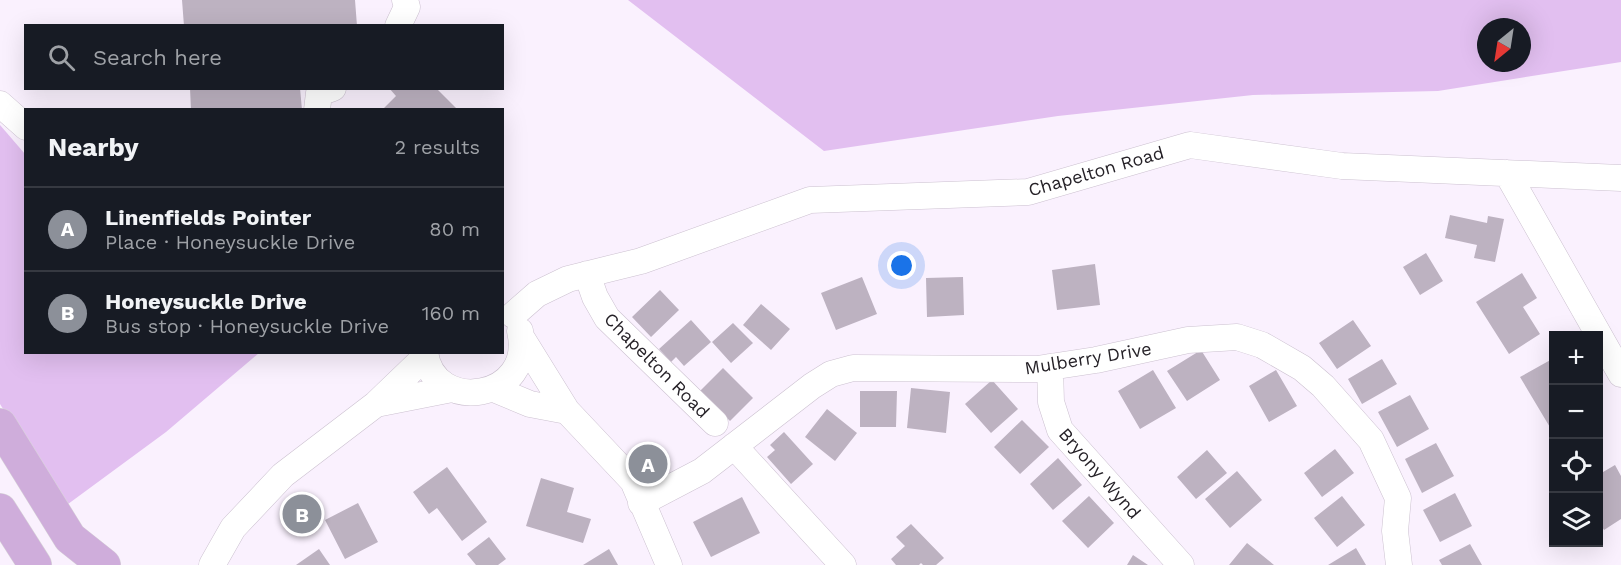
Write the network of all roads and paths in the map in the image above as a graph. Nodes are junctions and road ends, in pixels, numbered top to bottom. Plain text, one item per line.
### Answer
1 (405, 0) edge
2 (399, 24) edge
3 (327, 90) edge
4 (0, 104) edge
5 (317, 108) edge
6 (24, 125) edge
7 (1507, 173) junction
8 (1621, 178) edge
9 (587, 274) junction
10 (508, 310) edge
11 (522, 340) junction
12 (425, 355) edge
13 (1050, 367) junction
14 (1621, 374) edge
15 (452, 388) junction
16 (494, 389) junction
17 (376, 404) junction
18 (567, 411) junction
19 (715, 423) dead end
20 (0, 426) edge
21 (734, 446) junction
22 (641, 503) junction
23 (0, 510) edge
24 (34, 565) edge
25 (105, 565) edge
26 (212, 565) edge
27 (669, 565) edge
28 (843, 565) edge
29 (1181, 565) edge
30 (1399, 565) edge

1 - 2 street
3 - 5 street
4 - 6 street
7 - 8 street, Chapelton Road
7 - 9 street, Chapelton Road
7 - 14 street
9 - 10 street, Chapelton Road
9 - 19 street, Chapelton Road
10 - 11 street
11 - 16 street
11 - 18 street
12 - 15 street
12 - 17 street
13 - 21 street, Mulberry Drive
13 - 29 street, Bryony Wynd
13 - 30 street, Mulberry Drive
15 - 16 street
15 - 17 street
16 - 18 street
17 - 26 street
18 - 22 street
20 - 25 main road
21 - 22 street, Mulberry Drive
21 - 28 street
22 - 27 street
23 - 24 main road

